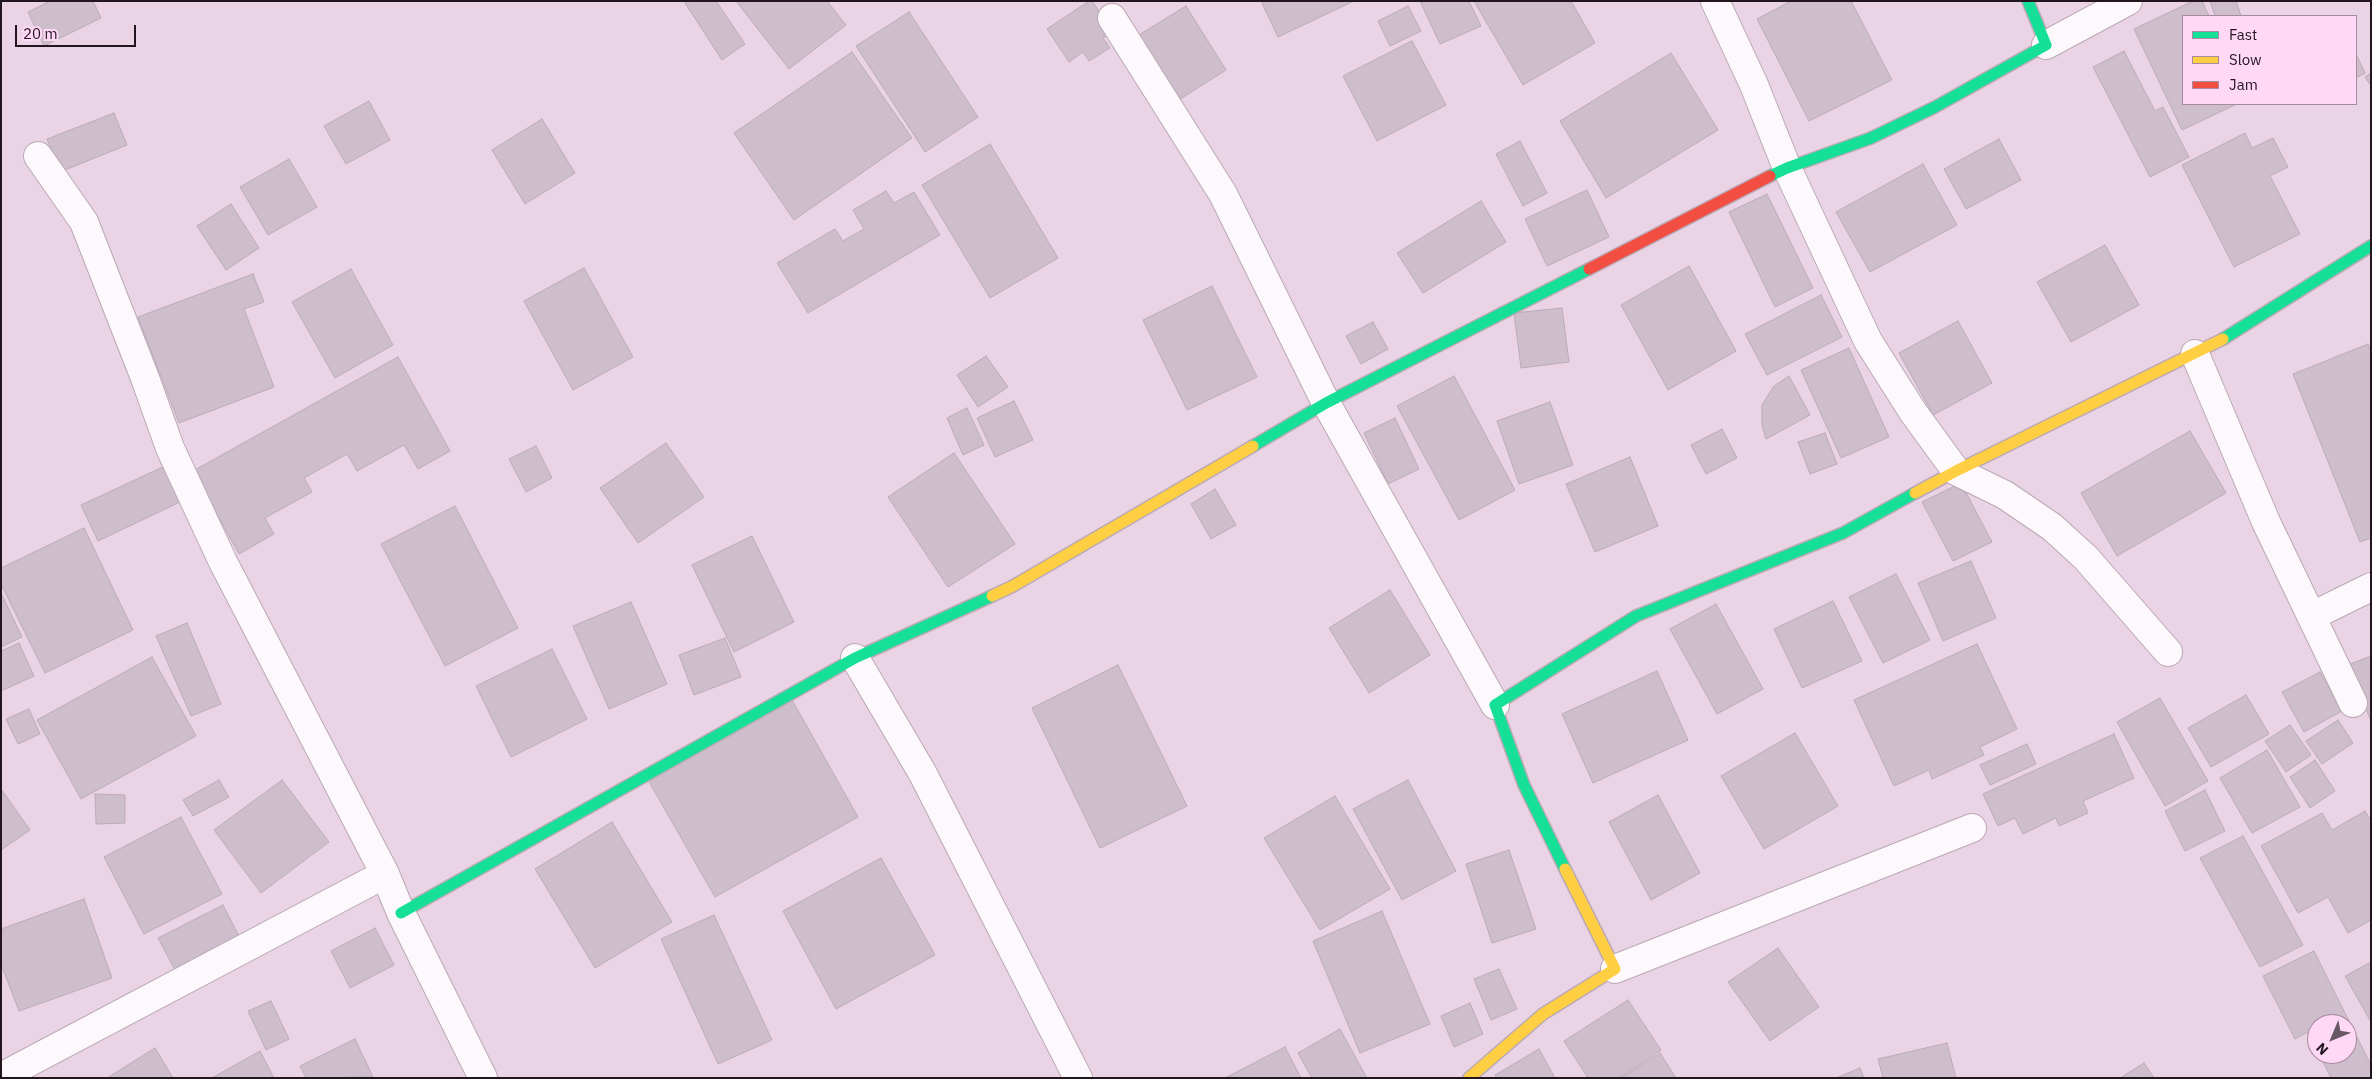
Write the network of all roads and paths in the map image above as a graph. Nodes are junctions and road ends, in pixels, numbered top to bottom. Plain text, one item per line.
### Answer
1 (1715, 1) edge
2 (2028, 1) edge
3 (2128, 1) edge
4 (1112, 18) dead end
5 (2046, 45) junction
6 (38, 156) dead end
7 (1787, 168) junction
8 (2371, 246) edge
9 (2195, 354) junction
10 (1326, 403) junction
11 (1956, 471) junction
12 (2371, 587) edge
13 (2312, 616) junction
14 (2168, 652) dead end
15 (855, 658) junction
16 (2354, 703) dead end
17 (1495, 706) junction
18 (1972, 828) dead end
19 (385, 874) junction
20 (401, 913) junction
21 (1615, 969) junction
22 (1, 1077) edge
23 (483, 1078) edge
24 (1078, 1078) edge
25 (1469, 1078) edge

1 - 7 street
2 - 5 street
3 - 5 street
4 - 10 street
5 - 7 street
6 - 19 street
7 - 10 street
7 - 11 street
8 - 9 street
9 - 11 street
9 - 13 street
10 - 15 street
10 - 17 street
11 - 14 street
11 - 17 street
12 - 13 street
13 - 16 street
15 - 20 street
15 - 24 street
17 - 21 street
18 - 21 street
19 - 20 street
19 - 22 street
20 - 23 street
21 - 25 street

